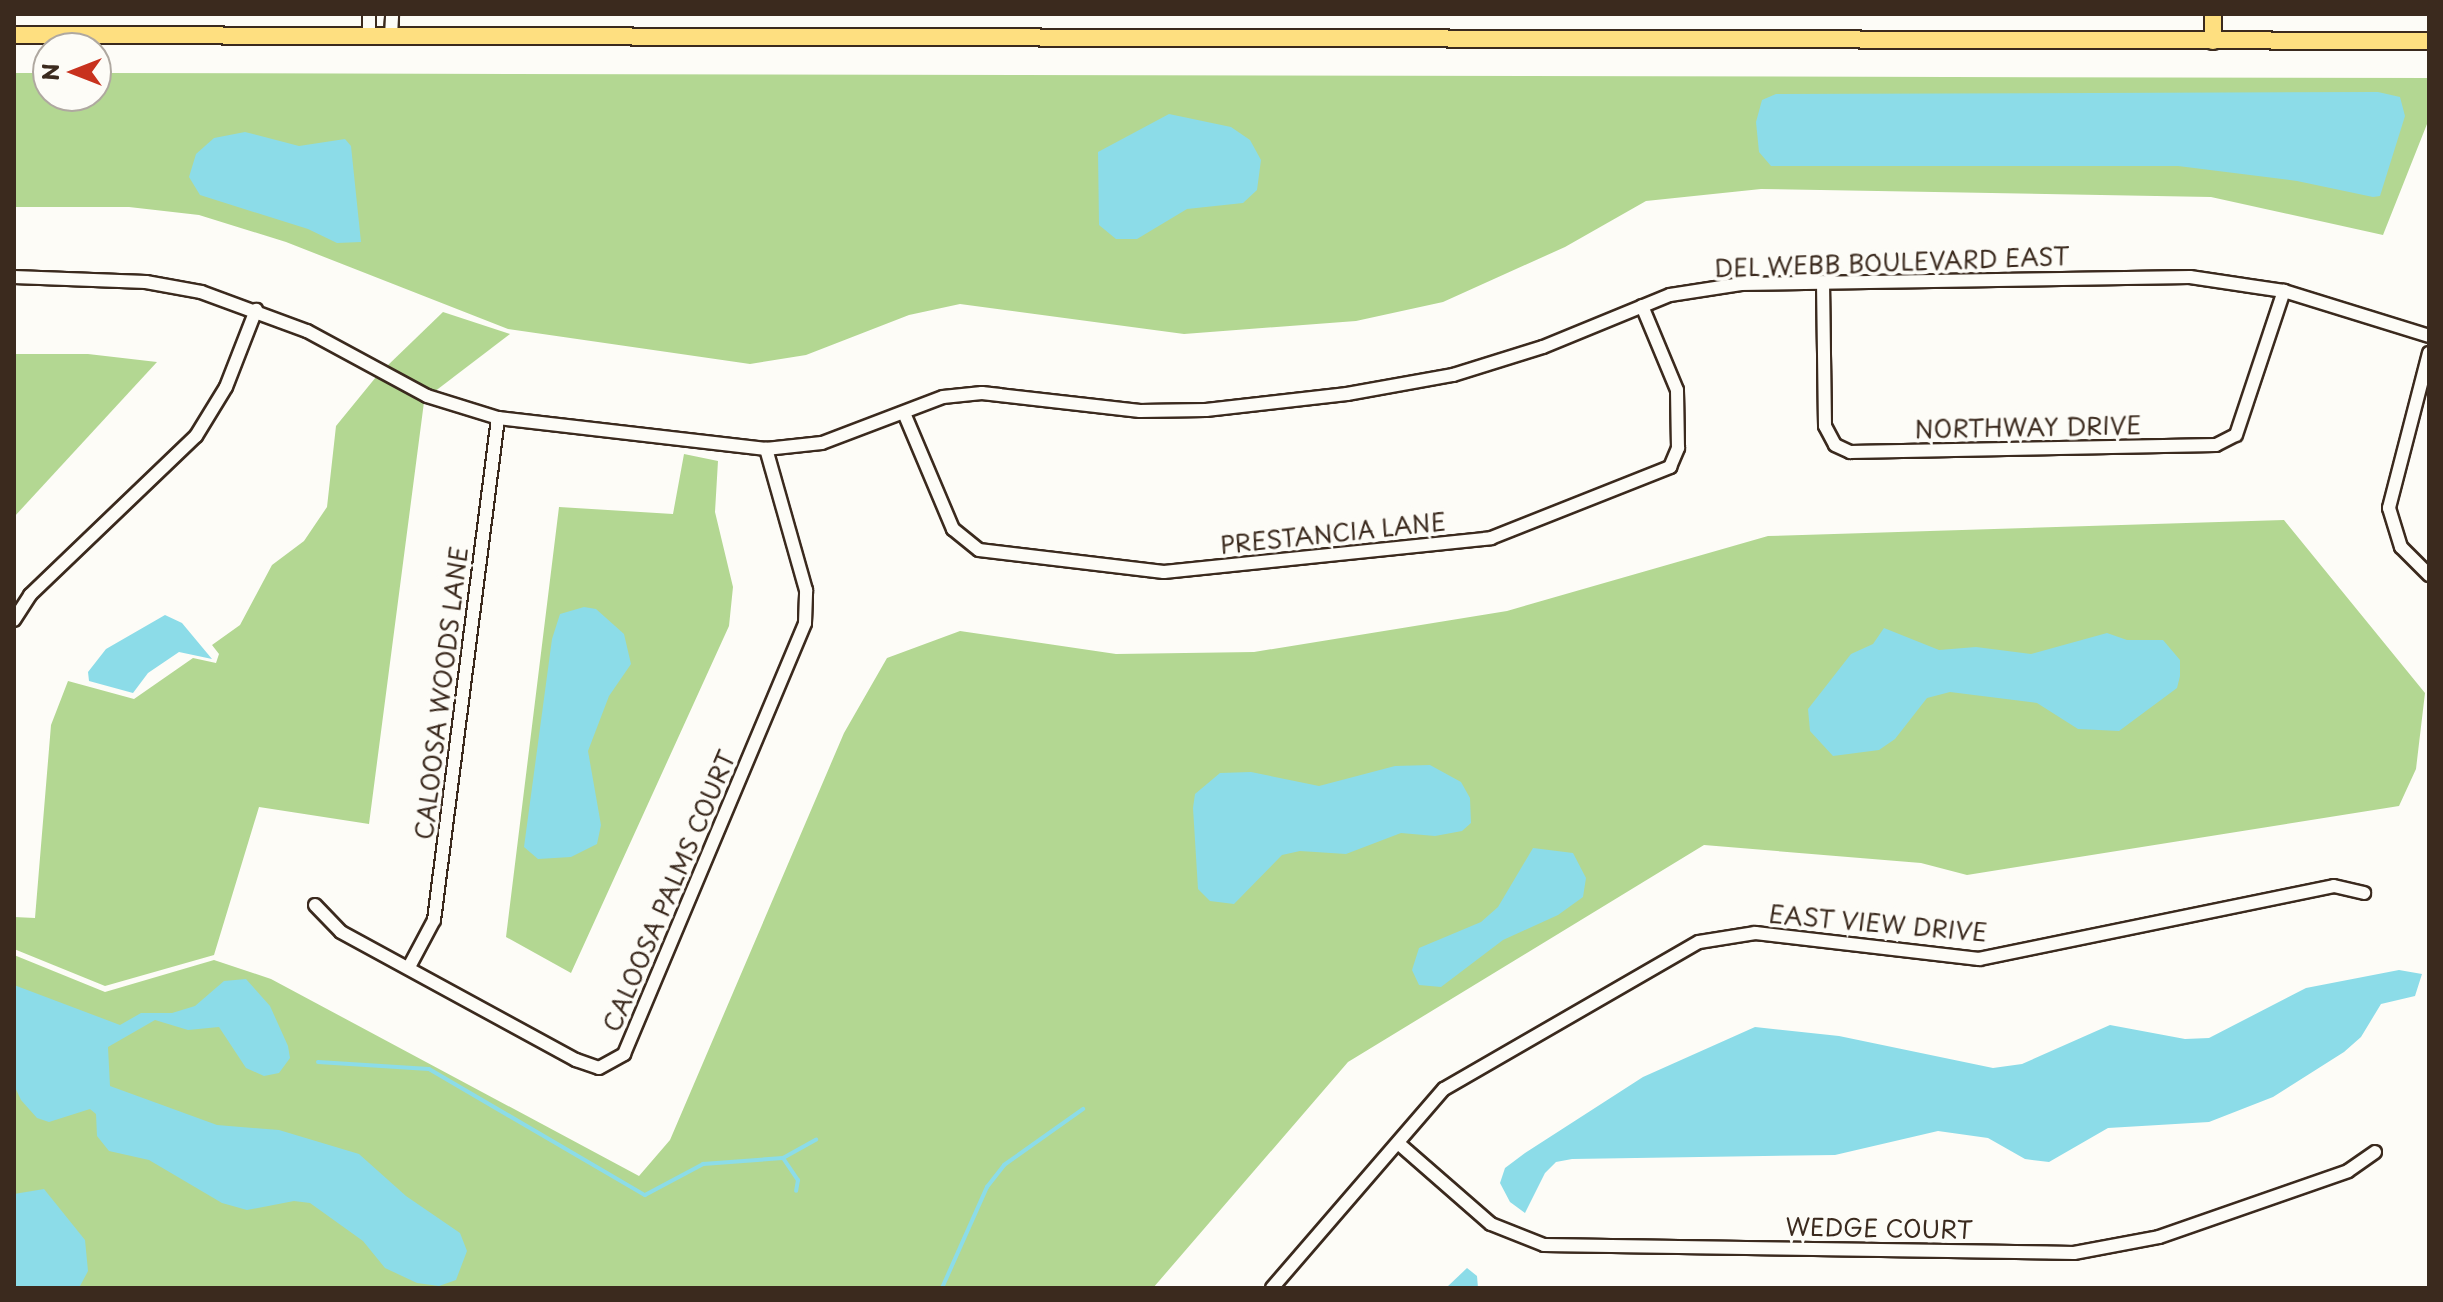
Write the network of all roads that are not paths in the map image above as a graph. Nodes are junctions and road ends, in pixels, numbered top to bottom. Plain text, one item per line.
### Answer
1 (369, 14) edge
2 (392, 14) edge
3 (2213, 14) edge
4 (14, 35) edge
5 (369, 36) junction
6 (391, 36) junction
7 (2213, 41) junction
8 (2429, 41) edge
9 (14, 277) edge
10 (1823, 282) junction
11 (2284, 291) junction
12 (1642, 306) junction
13 (256, 310) junction
14 (2429, 336) edge
15 (2429, 353) edge
16 (904, 413) junction
17 (498, 418) junction
18 (766, 449) junction
19 (2429, 575) edge
20 (14, 620) edge
21 (2364, 893) dead end
22 (315, 905) dead end
23 (409, 967) junction
24 (1398, 1143) junction
25 (2375, 1152) dead end
26 (1272, 1288) edge

1 - 5 street
2 - 6 street
3 - 7 main road
4 - 5 main road
5 - 6 main road
6 - 7 main road
7 - 8 main road
9 - 13 street, DEL WEBB BOULEVARD EAST
10 - 11 street, DEL WEBB BOULEVARD EAST
10 - 11 street, NORTHWAY DRIVE
10 - 12 street, DEL WEBB BOULEVARD EAST
11 - 14 street, DEL WEBB BOULEVARD EAST
12 - 16 street, DEL WEBB BOULEVARD EAST
12 - 16 street, PRESTANCIA LANE
13 - 17 street, DEL WEBB BOULEVARD EAST
13 - 20 street
15 - 19 street
16 - 18 street, DEL WEBB BOULEVARD EAST
17 - 18 street, DEL WEBB BOULEVARD EAST
17 - 23 street, CALOOSA WOODS LANE
18 - 23 street, CALOOSA PALMS COURT
21 - 24 street, EAST VIEW DRIVE
22 - 23 street, CALOOSA PALMS COURT
24 - 25 street, WEDGE COURT
24 - 26 street, EAST VIEW DRIVE

